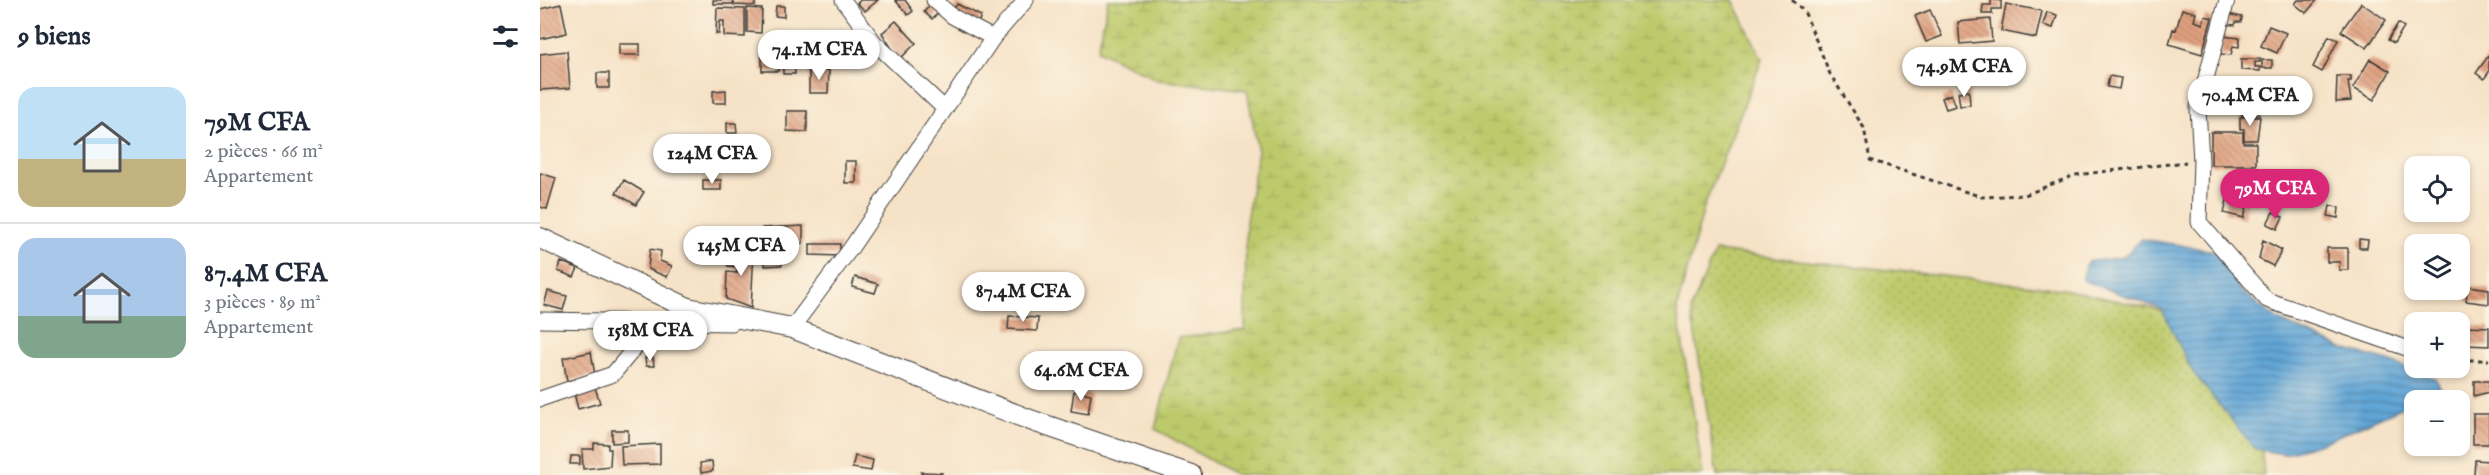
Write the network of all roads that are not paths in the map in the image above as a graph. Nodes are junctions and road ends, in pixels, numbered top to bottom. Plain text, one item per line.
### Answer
1 (843, 0) edge
2 (934, 0) edge
3 (1026, 0) edge
4 (2227, 0) edge
5 (993, 38) junction
6 (945, 109) junction
7 (540, 238) edge
8 (540, 320) edge
9 (767, 322) junction
10 (654, 323) junction
11 (792, 328) junction
12 (2404, 347) edge
13 (540, 399) edge
14 (1191, 475) edge

1 - 6 street
2 - 5 street
3 - 5 street
4 - 12 street
5 - 6 street
6 - 11 street
7 - 9 street
8 - 10 street
9 - 10 street
9 - 11 street
10 - 13 street
11 - 14 street

